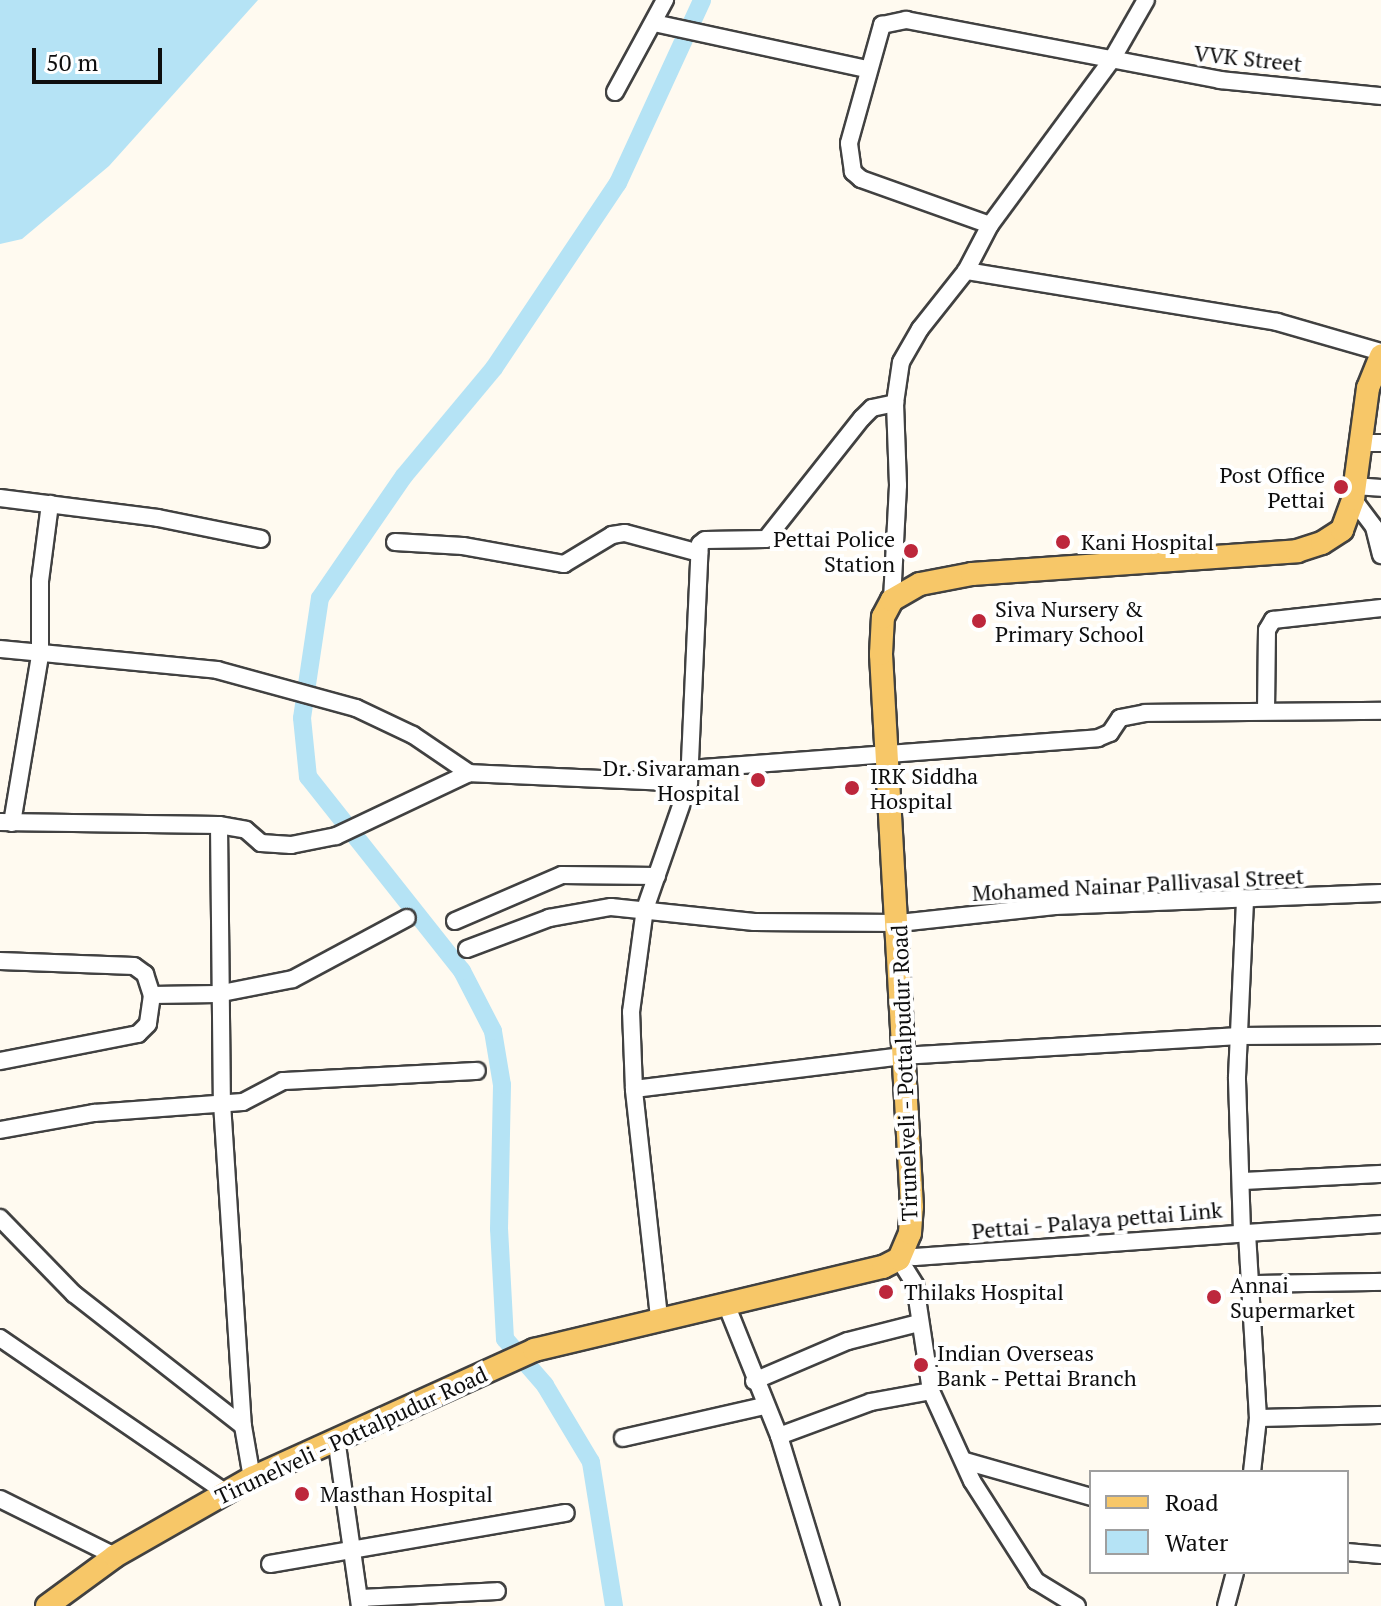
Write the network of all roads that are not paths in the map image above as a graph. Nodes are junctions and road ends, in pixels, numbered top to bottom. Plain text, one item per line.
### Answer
1 (665, 0) edge
2 (1146, 0) edge
3 (654, 23) junction
4 (1111, 61) junction
5 (867, 69) junction
6 (615, 92) dead end
7 (1381, 96) edge
8 (990, 225) junction
9 (966, 271) junction
10 (1381, 354) edge
11 (895, 403) junction
12 (1372, 443) edge
13 (1381, 488) edge
14 (1353, 493) junction
15 (0, 498) edge
16 (50, 504) junction
17 (261, 539) dead end
18 (395, 542) dead end
19 (699, 553) junction
20 (1381, 555) edge
21 (892, 600) junction
22 (1381, 608) edge
23 (0, 649) edge
24 (40, 655) junction
25 (1266, 711) junction
26 (1381, 711) edge
27 (888, 753) junction
28 (469, 773) junction
29 (689, 776) junction
30 (6, 823) edge
31 (219, 825) junction
32 (657, 876) junction
33 (1381, 893) edge
34 (1245, 898) junction
35 (645, 909) junction
36 (407, 918) dead end
37 (455, 921) dead end
38 (899, 923) junction
39 (467, 949) dead end
40 (0, 961) edge
41 (217, 994) junction
42 (152, 995) junction
43 (1381, 1035) edge
44 (1239, 1036) junction
45 (901, 1056) junction
46 (0, 1061) edge
47 (477, 1071) dead end
48 (634, 1089) junction
49 (222, 1103) junction
50 (0, 1130) edge
51 (1381, 1174) edge
52 (1242, 1181) junction
53 (0, 1218) edge
54 (1381, 1224) edge
55 (1244, 1232) junction
56 (901, 1256) junction
57 (1381, 1282) edge
58 (1250, 1284) junction
59 (726, 1304) junction
60 (659, 1317) junction
61 (919, 1323) junction
62 (0, 1338) edge
63 (754, 1381) junction
64 (931, 1391) junction
65 (764, 1406) junction
66 (1381, 1415) edge
67 (1258, 1418) junction
68 (243, 1426) junction
69 (779, 1436) junction
70 (336, 1438) junction
71 (623, 1438) dead end
72 (965, 1461) junction
73 (1252, 1470) edge
74 (252, 1478) junction
75 (225, 1492) junction
76 (1089, 1496) edge
77 (0, 1499) edge
78 (566, 1513) dead end
79 (356, 1550) junction
80 (1349, 1552) edge
81 (1381, 1555) edge
82 (115, 1556) junction
83 (270, 1564) dead end
84 (1234, 1574) edge
85 (497, 1591) dead end
86 (361, 1602) edge
87 (47, 1606) edge
88 (831, 1606) edge
89 (1077, 1606) edge
90 (1226, 1606) edge

1 - 3 street
2 - 4 street
3 - 5 street
3 - 6 street
4 - 5 street, VVK Street
4 - 7 street, VVK Street
4 - 8 street
5 - 8 street, VVK Street
8 - 9 street
9 - 10 street
9 - 11 street
10 - 12 main road
11 - 19 street
11 - 21 street
12 - 14 main road
13 - 14 street
14 - 20 street
14 - 21 main road
15 - 16 street
16 - 17 street
16 - 24 street
18 - 19 street
19 - 29 street
21 - 27 main road, Tirunelveli - Pottalpudur Road
22 - 25 street
23 - 24 street
24 - 28 street
24 - 30 street
25 - 26 street
25 - 27 street
27 - 29 street
27 - 38 main road, Tirunelveli - Pottalpudur Road
28 - 29 street
28 - 31 street
29 - 32 street
30 - 31 street
31 - 41 street
32 - 35 street
32 - 37 street
33 - 34 street, Mohamed Nainar Pallivasal Street
34 - 38 street, Mohamed Nainar Pallivasal Street
34 - 44 street
35 - 38 street, Mohamed Nainar Pallivasal Street
35 - 39 street, Mohamed Nainar Pallivasal Street
35 - 48 street
36 - 41 street
38 - 45 main road, Tirunelveli - Pottalpudur Road
40 - 42 street
41 - 42 street
41 - 49 street
42 - 46 street
43 - 44 street
44 - 45 street
44 - 52 street
45 - 48 street
45 - 56 main road, Tirunelveli - Pottalpudur Road
47 - 49 street
48 - 60 street
49 - 50 street
49 - 68 street
51 - 52 street
52 - 55 street
53 - 68 street
54 - 55 street
55 - 56 street, Pettai - Palaya pettai Link
55 - 58 street, Pettai - Palaya pettai Link
56 - 59 main road, Tirunelveli - Pottalpudur Road
56 - 61 street
57 - 58 street
58 - 67 street, Pettai - Palaya pettai Link
59 - 60 main road, Tirunelveli - Pottalpudur Road
59 - 63 street
60 - 70 main road, Tirunelveli - Pottalpudur Road
61 - 63 street
61 - 64 street
62 - 75 street
63 - 65 street
64 - 69 street
64 - 72 street
65 - 69 street
65 - 71 street
66 - 67 street
67 - 73 street, Pettai - Palaya pettai Link
68 - 74 street
69 - 88 street
70 - 74 main road, Tirunelveli - Pottalpudur Road
70 - 79 street
72 - 76 street
72 - 89 street
74 - 75 main road, Tirunelveli - Pottalpudur Road
75 - 82 main road, Tirunelveli - Pottalpudur Road
77 - 82 street
78 - 79 street
79 - 83 street
79 - 86 street
80 - 81 street
82 - 87 main road, Tirunelveli - Pottalpudur Road
84 - 90 street
85 - 86 street

